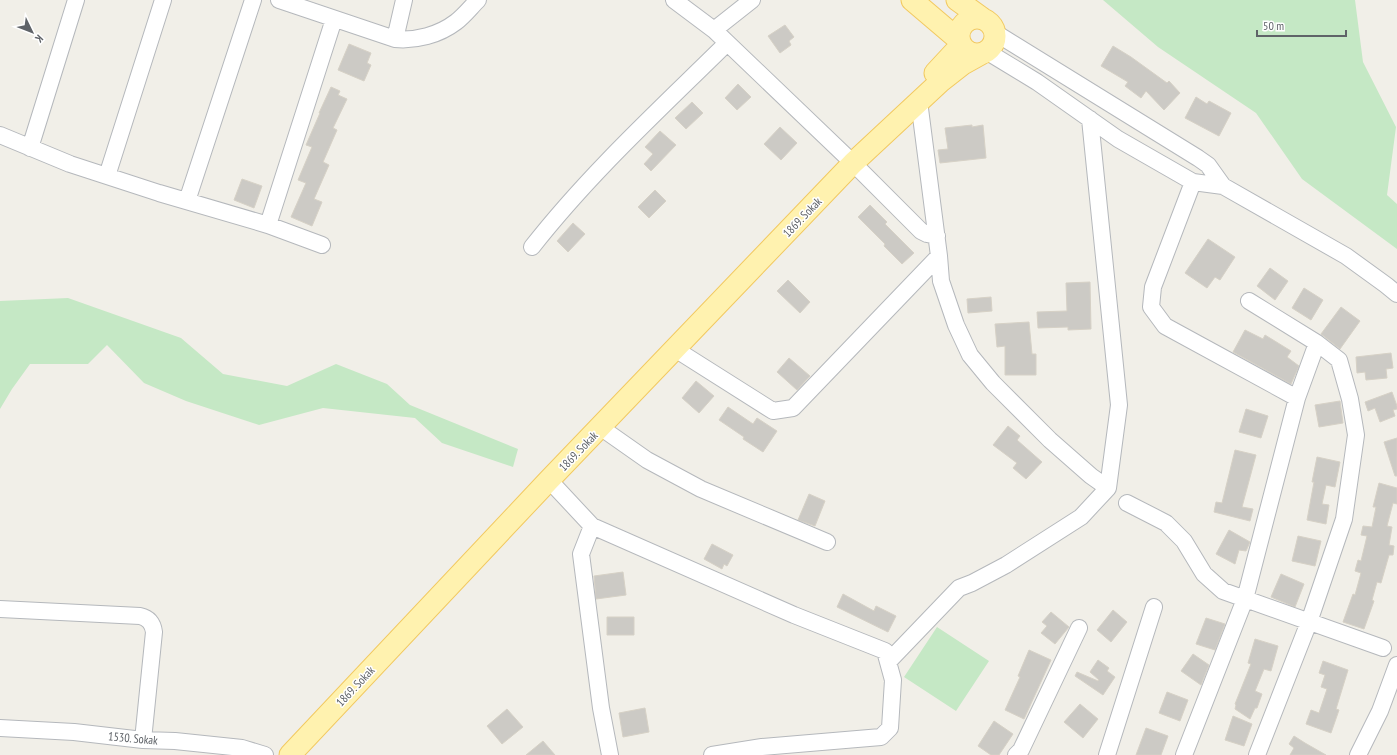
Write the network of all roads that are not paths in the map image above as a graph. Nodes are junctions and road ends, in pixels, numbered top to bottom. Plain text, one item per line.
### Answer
1 (76, 0) edge
2 (163, 0) edge
3 (253, 0) edge
4 (279, 0) edge
5 (404, 0) edge
6 (478, 0) edge
7 (674, 0) edge
8 (752, 0) edge
9 (912, 0) edge
10 (957, 0) edge
11 (334, 19) junction
12 (934, 19) junction
13 (988, 25) junction
14 (714, 30) junction
15 (395, 38) junction
16 (727, 43) junction
17 (960, 43) junction
18 (983, 52) junction
19 (940, 68) junction
20 (919, 101) junction
21 (1090, 119) junction
22 (0, 135) edge
23 (30, 148) junction
24 (868, 148) junction
25 (853, 163) junction
26 (107, 176) junction
27 (1193, 182) junction
28 (1223, 186) junction
29 (187, 201) junction
30 (268, 225) junction
31 (937, 236) junction
32 (322, 245) dead end
33 (532, 247) dead end
34 (939, 256) junction
35 (1397, 294) edge
36 (1249, 301) dead end
37 (1317, 343) junction
38 (675, 349) junction
39 (1297, 398) junction
40 (600, 427) junction
41 (549, 480) junction
42 (1108, 488) junction
43 (1127, 503) dead end
44 (592, 526) junction
45 (827, 542) dead end
46 (1245, 599) junction
47 (1154, 607) dead end
48 (0, 609) edge
49 (1309, 622) junction
50 (1079, 628) dead end
51 (1383, 648) dead end
52 (888, 662) junction
53 (1397, 665) edge
54 (0, 728) edge
55 (143, 740) junction
56 (1022, 753) edge
57 (264, 755) edge
58 (290, 755) edge
59 (610, 755) edge
60 (712, 755) edge
61 (1107, 755) edge
62 (1184, 755) edge
63 (1257, 755) edge
64 (1358, 755) edge

1 - 23 street
2 - 26 street
3 - 29 street
4 - 11 street
5 - 15 street
6 - 15 street
7 - 14 street
8 - 14 street
9 - 12 main road
10 - 13 main road
11 - 15 street
11 - 30 street
12 - 17 main road
12 - 19 main road
13 - 17 main road
13 - 18 main road
13 - 28 street
14 - 16 street
16 - 25 street
16 - 33 street
17 - 18 main road
17 - 19 main road, 1869. Sokak
18 - 20 main road, 1869. Sokak
18 - 21 street
19 - 24 main road, 1869. Sokak
20 - 24 main road, 1869. Sokak
20 - 31 street
21 - 27 street
21 - 42 street
22 - 23 street
23 - 26 street
24 - 25 main road, 1869. Sokak
25 - 31 street
25 - 38 main road, 1869. Sokak
26 - 29 street
27 - 28 street
27 - 39 street
28 - 35 street
29 - 30 street
30 - 32 street
31 - 34 street
34 - 38 street
34 - 42 street
36 - 37 street
37 - 39 street
37 - 49 street
38 - 40 main road, 1869. Sokak
39 - 46 street
40 - 41 main road, 1869. Sokak
40 - 45 street
41 - 44 street
41 - 58 main road, 1869. Sokak
42 - 52 street
43 - 46 street
44 - 52 street
44 - 59 street
46 - 49 street
46 - 62 street
47 - 61 street
48 - 55 street
49 - 51 street
49 - 63 street
50 - 56 street
52 - 60 street
53 - 64 street
54 - 55 street, 1530. Sokak
55 - 57 street, 1530. Sokak

